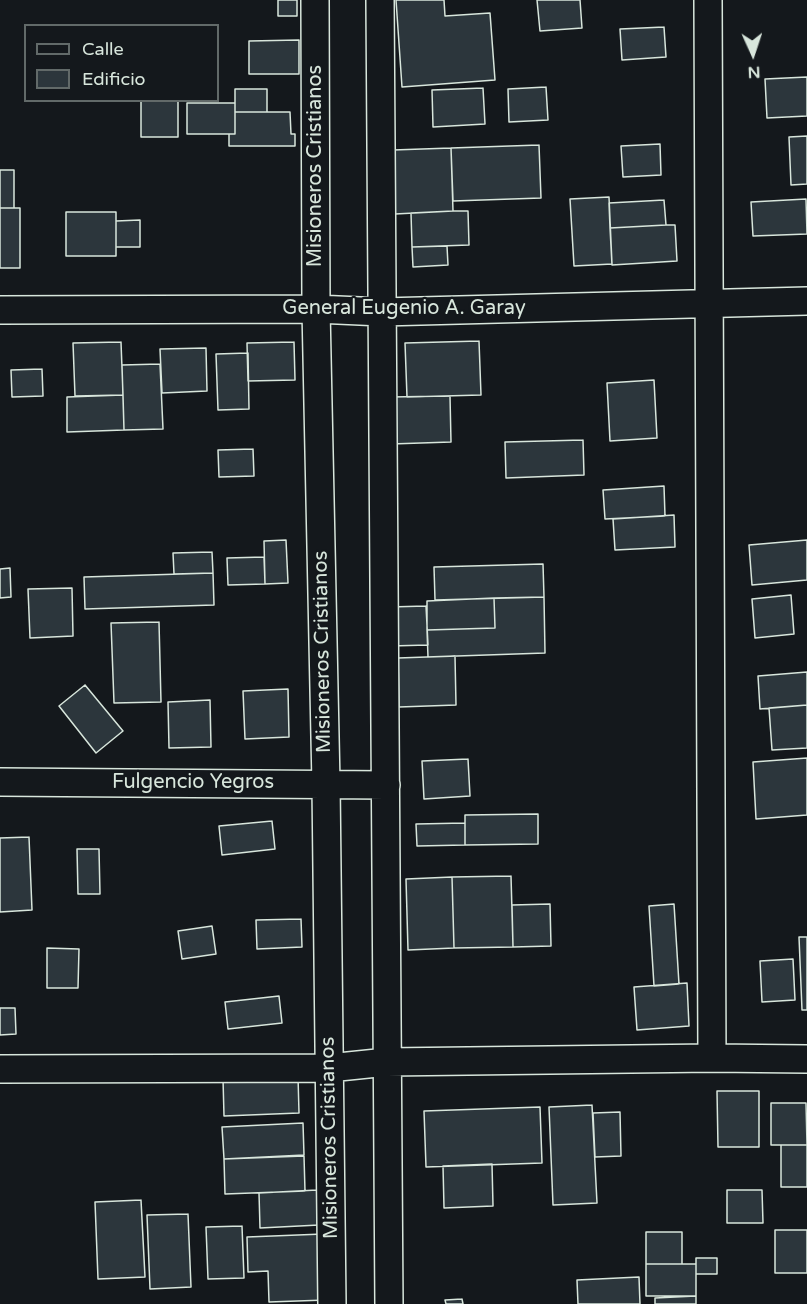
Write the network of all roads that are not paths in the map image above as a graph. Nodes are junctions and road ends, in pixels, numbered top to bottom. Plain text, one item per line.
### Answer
1 (315, 0) edge
2 (380, 0) edge
3 (708, 0) edge
4 (807, 301) edge
5 (709, 304) junction
6 (316, 309) junction
7 (0, 310) edge
8 (382, 312) junction
9 (0, 782) edge
10 (326, 784) junction
11 (386, 785) junction
12 (711, 1058) junction
13 (807, 1059) edge
14 (387, 1062) junction
15 (329, 1068) junction
16 (0, 1069) edge
17 (332, 1304) edge
18 (389, 1304) edge

1 - 6 street, Misioneros Cristianos
2 - 8 street
3 - 5 street
4 - 5 street, General Eugenio A. Garay
5 - 8 street, General Eugenio A. Garay
5 - 12 street
6 - 7 street, General Eugenio A. Garay
6 - 8 street, General Eugenio A. Garay
6 - 10 street, Misioneros Cristianos
8 - 11 street
9 - 10 street, Fulgencio Yegros
10 - 11 street, Fulgencio Yegros
10 - 15 street, Misioneros Cristianos
11 - 14 street
12 - 13 street
12 - 14 street
14 - 15 street
14 - 18 street
15 - 16 street
15 - 17 street, Misioneros Cristianos

